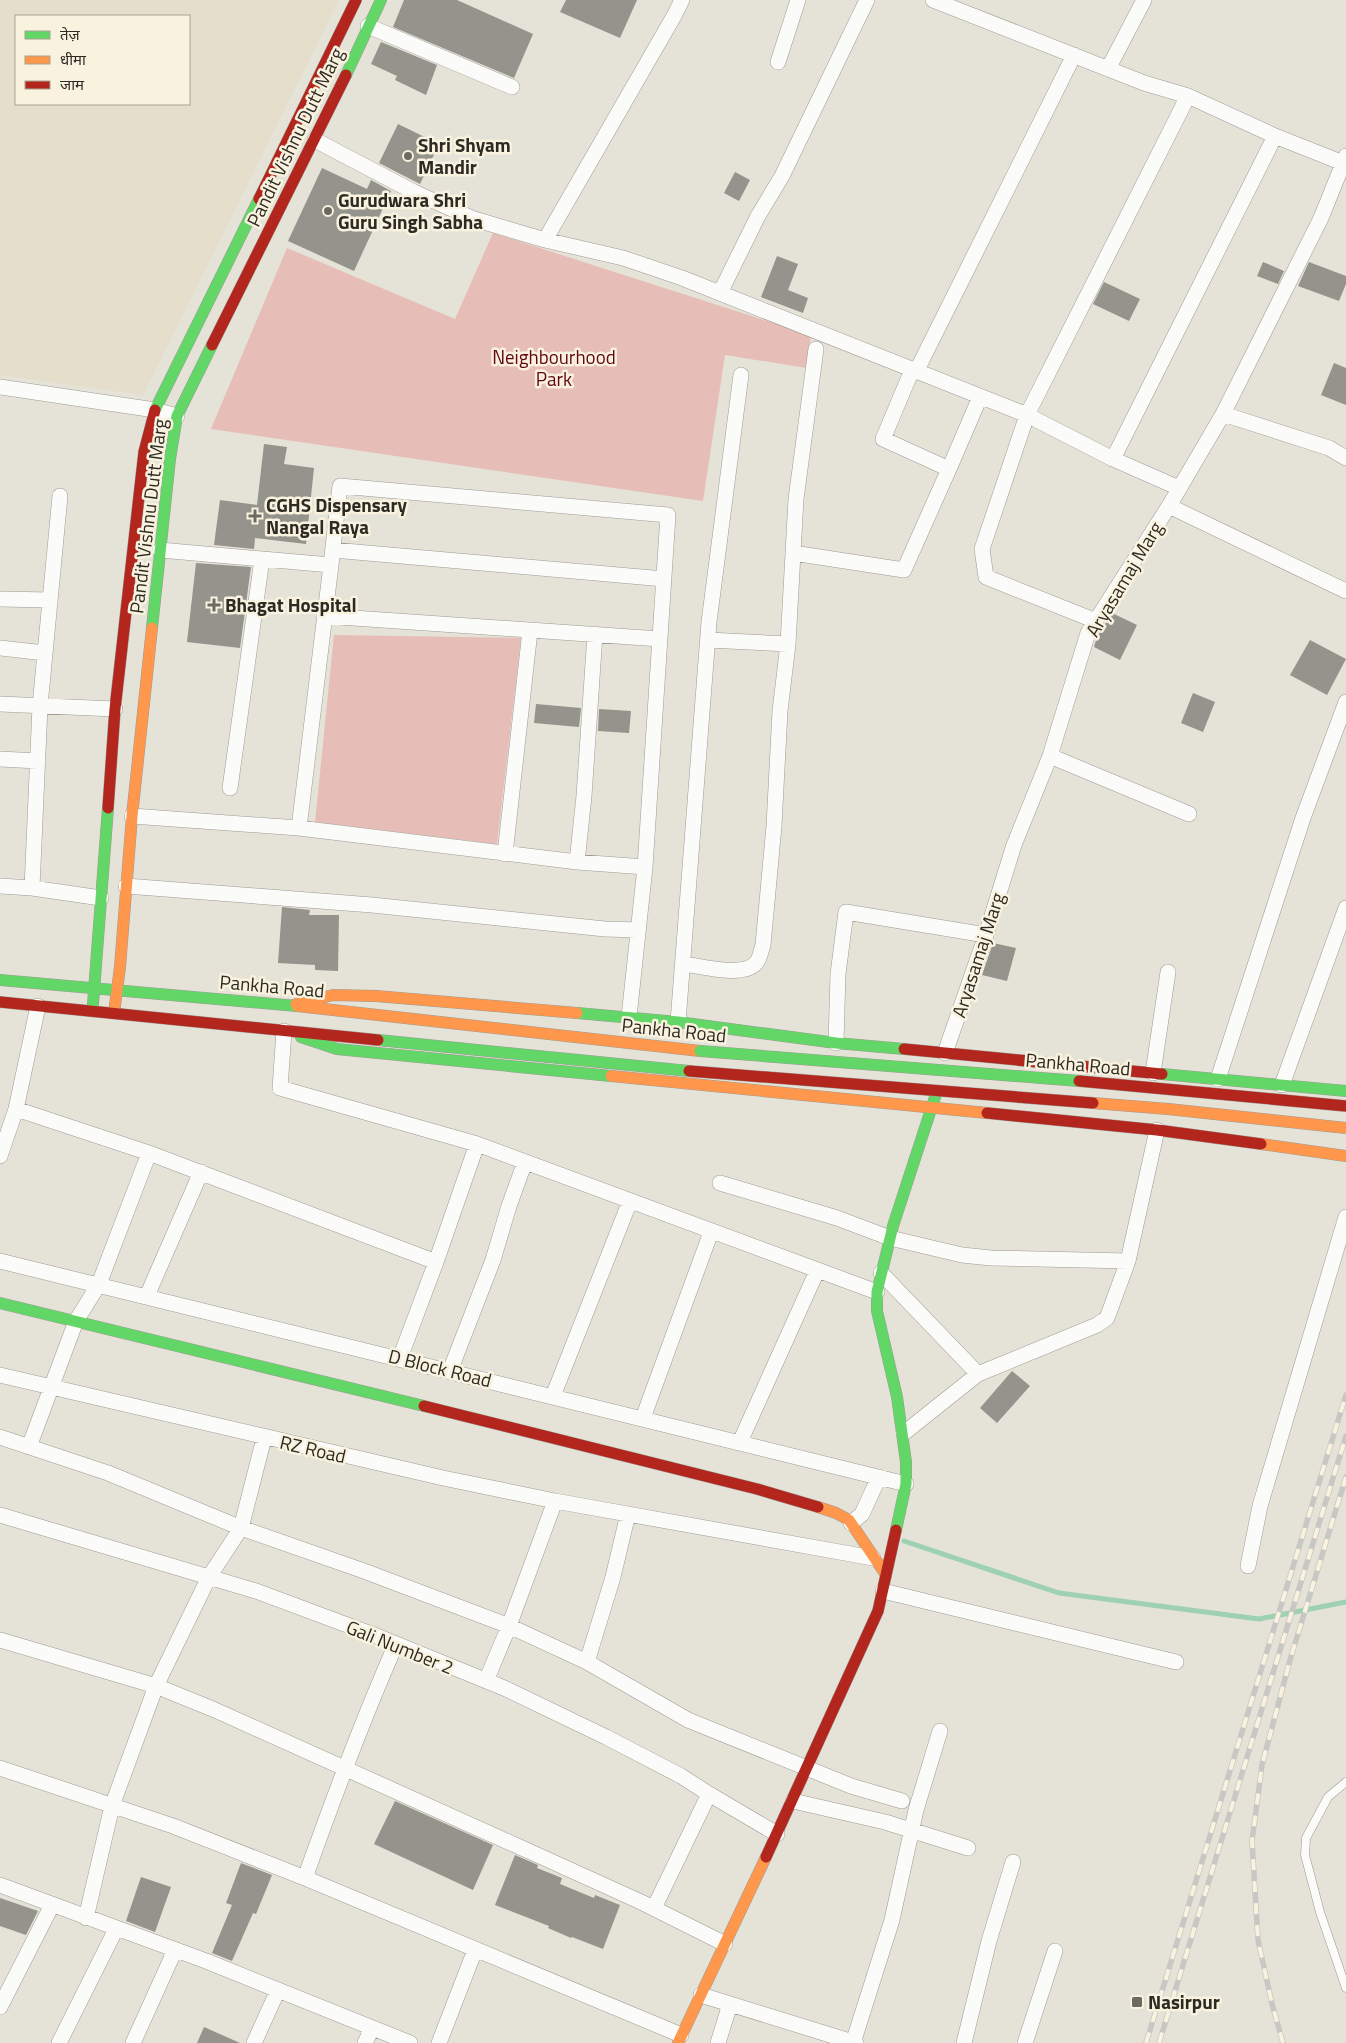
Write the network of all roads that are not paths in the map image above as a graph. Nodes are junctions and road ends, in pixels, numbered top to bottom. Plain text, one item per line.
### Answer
1 (356, 0) edge
2 (381, 0) edge
3 (682, 0) edge
4 (798, 0) edge
5 (867, 0) edge
6 (933, 0) edge
7 (1144, 0) edge
8 (368, 26) junction
9 (1074, 55) junction
10 (778, 62) dead end
11 (1108, 69) junction
12 (512, 88) dead end
13 (1188, 96) junction
14 (1275, 136) junction
15 (315, 140) junction
16 (1344, 159) edge
17 (545, 240) junction
18 (720, 293) junction
19 (816, 348) dead end
20 (914, 371) junction
21 (741, 375) dead end
22 (0, 387) edge
23 (980, 397) junction
24 (155, 410) junction
25 (1223, 414) junction
26 (1027, 415) junction
27 (177, 416) junction
28 (1346, 458) edge
29 (1113, 459) junction
30 (949, 469) junction
31 (1179, 488) junction
32 (60, 496) dead end
33 (1169, 506) junction
34 (160, 550) junction
35 (793, 553) junction
36 (332, 558) junction
37 (262, 559) junction
38 (664, 579) junction
39 (1346, 591) edge
40 (0, 599) edge
41 (50, 600) junction
42 (324, 616) junction
43 (1096, 620) junction
44 (530, 631) junction
45 (595, 634) junction
46 (660, 639) junction
47 (708, 640) junction
48 (788, 644) junction
49 (0, 648) edge
50 (45, 653) junction
51 (1346, 702) edge
52 (0, 704) edge
53 (40, 706) junction
54 (115, 709) junction
55 (1050, 756) junction
56 (0, 759) edge
57 (38, 761) junction
58 (230, 788) dead end
59 (1189, 814) dead end
60 (132, 816) junction
61 (299, 828) junction
62 (506, 854) junction
63 (577, 862) junction
64 (645, 867) junction
65 (0, 886) edge
66 (126, 886) junction
67 (32, 888) junction
68 (101, 898) junction
69 (1346, 908) edge
70 (638, 930) junction
71 (986, 935) junction
72 (684, 964) junction
73 (1168, 972) dead end
74 (0, 980) edge
75 (94, 988) junction
76 (116, 991) junction
77 (0, 1002) edge
78 (292, 1005) junction
79 (38, 1006) junction
80 (93, 1011) junction
81 (114, 1013) junction
82 (629, 1017) junction
83 (678, 1022) junction
84 (284, 1031) junction
85 (836, 1043) junction
86 (947, 1053) junction
87 (1153, 1073) junction
88 (1218, 1079) junction
89 (1282, 1085) junction
90 (1346, 1091) edge
91 (1346, 1106) edge
92 (932, 1107) junction
93 (16, 1109) junction
94 (1346, 1128) edge
95 (1157, 1130) junction
96 (477, 1144) junction
97 (149, 1153) junction
98 (0, 1156) edge
99 (1346, 1156) edge
100 (525, 1162) junction
101 (201, 1172) junction
102 (720, 1183) dead end
103 (630, 1201) junction
104 (1346, 1217) edge
105 (711, 1232) junction
106 (890, 1238) junction
107 (0, 1261) edge
108 (1128, 1261) junction
109 (436, 1262) junction
110 (817, 1271) junction
111 (882, 1273) junction
112 (99, 1284) junction
113 (877, 1292) junction
114 (147, 1296) junction
115 (0, 1303) edge
116 (76, 1321) junction
117 (400, 1358) junction
118 (450, 1371) junction
119 (978, 1374) junction
120 (0, 1375) edge
121 (50, 1386) junction
122 (553, 1396) junction
123 (643, 1418) junction
124 (904, 1433) junction
125 (0, 1437) edge
126 (264, 1438) junction
127 (740, 1442) junction
128 (30, 1447) junction
129 (879, 1477) junction
130 (906, 1484) junction
131 (555, 1501) junction
132 (628, 1514) junction
133 (0, 1515) edge
134 (851, 1523) junction
135 (241, 1528) junction
136 (874, 1558) junction
137 (1248, 1566) dead end
138 (886, 1575) junction
139 (209, 1577) junction
140 (883, 1591) junction
141 (510, 1626) junction
142 (0, 1640) edge
143 (396, 1644) junction
144 (587, 1662) junction
145 (1176, 1662) dead end
146 (486, 1681) junction
147 (156, 1686) junction
148 (940, 1731) dead end
149 (0, 1768) edge
150 (344, 1768) junction
151 (808, 1768) junction
152 (1346, 1782) edge
153 (709, 1794) junction
154 (792, 1801) junction
155 (902, 1801) dead end
156 (112, 1806) junction
157 (912, 1830) junction
158 (777, 1834) junction
159 (968, 1848) dead end
160 (1013, 1862) dead end
161 (305, 1878) junction
162 (0, 1885) edge
163 (52, 1905) junction
164 (654, 1908) junction
165 (86, 1918) junction
166 (116, 1929) junction
167 (725, 1944) junction
168 (175, 1950) junction
169 (476, 1950) junction
170 (1055, 1951) dead end
171 (1346, 1988) edge
172 (278, 1990) junction
173 (701, 1995) junction
174 (730, 2004) junction
175 (0, 2007) edge
176 (372, 2028) junction
177 (679, 2039) edge
178 (60, 2043) edge
179 (133, 2043) edge
180 (254, 2043) edge
181 (365, 2043) edge
182 (410, 2043) edge
183 (439, 2043) edge
184 (718, 2043) edge
185 (854, 2043) edge
186 (964, 2043) edge
187 (1025, 2043) edge

1 - 24 street, Pandit Vishnu Dutt Marg
2 - 8 street, Pandit Vishnu Dutt Marg
3 - 17 street
4 - 10 street
5 - 18 street
6 - 9 street
7 - 11 street
8 - 12 street
8 - 15 street, Pandit Vishnu Dutt Marg
9 - 11 street
9 - 20 street
11 - 13 street
13 - 14 street
13 - 26 street
14 - 16 street
14 - 29 street
15 - 17 street
15 - 27 street, Pandit Vishnu Dutt Marg
16 - 25 street, Aryasamaj Marg
17 - 18 street
18 - 20 street
19 - 35 street
20 - 23 street
20 - 30 street
21 - 47 street
22 - 24 street
23 - 26 street
23 - 30 street
24 - 27 street
24 - 54 street, Pandit Vishnu Dutt Marg
25 - 28 street
25 - 31 street, Aryasamaj Marg
26 - 29 street
26 - 43 street
27 - 34 street, Pandit Vishnu Dutt Marg
29 - 31 street
30 - 35 street
31 - 33 street, Aryasamaj Marg
32 - 41 street
33 - 39 street
33 - 43 street, Aryasamaj Marg
34 - 37 street
34 - 60 street, Pandit Vishnu Dutt Marg
35 - 48 street
36 - 37 street
36 - 38 street
36 - 38 street
36 - 42 street
37 - 58 street
38 - 46 street
40 - 41 street
41 - 50 street
42 - 44 street
42 - 61 street
43 - 55 street, Aryasamaj Marg
44 - 45 street
44 - 62 street
45 - 46 street
45 - 63 street
46 - 64 street
47 - 48 street
47 - 72 street
48 - 72 street
49 - 50 street
50 - 53 street
51 - 88 street
52 - 53 street
53 - 54 street
53 - 57 street
54 - 68 street, Pandit Vishnu Dutt Marg
55 - 59 street
55 - 71 street, Aryasamaj Marg
56 - 57 street
57 - 67 street
60 - 61 street
60 - 66 street, Pandit Vishnu Dutt Marg
61 - 62 street
62 - 63 street
63 - 64 street
64 - 70 street
65 - 67 street
66 - 70 street
66 - 76 street, Pandit Vishnu Dutt Marg
67 - 68 street
68 - 75 street, Pandit Vishnu Dutt Marg
69 - 89 street
70 - 82 street
71 - 85 street
71 - 86 street, Aryasamaj Marg
72 - 83 street
73 - 87 street
74 - 75 street, Pankha Road
75 - 76 street, Pankha Road
75 - 80 street, Pandit Vishnu Dutt Marg
76 - 78 street, Pankha Road
76 - 81 street, Pandit Vishnu Dutt Marg
77 - 79 street, Pankha Road
78 - 82 street
78 - 91 street, Pankha Road, bridge
79 - 80 street, Pankha Road
79 - 93 street
80 - 81 street, Pankha Road
81 - 84 street, Pankha Road
82 - 83 street
83 - 85 street
84 - 92 street
84 - 94 street, Pankha Road, bridge
84 - 96 street
85 - 86 street
86 - 87 street
86 - 92 street
87 - 88 street
88 - 89 street
89 - 90 street
92 - 95 street
92 - 106 street
93 - 97 street
93 - 98 street
95 - 99 street
95 - 108 street
96 - 100 street
96 - 109 street
97 - 101 street
97 - 112 street
100 - 103 street
100 - 118 street
101 - 109 street
101 - 114 street
102 - 106 street
103 - 105 street
103 - 122 street
104 - 137 street
105 - 110 street
105 - 123 street
106 - 108 street
106 - 111 street
107 - 112 street, D Block Road
108 - 119 street
109 - 117 street
110 - 113 street
110 - 127 street
111 - 113 street
111 - 119 street
112 - 114 street, D Block Road
112 - 116 street
113 - 124 street
114 - 117 street, D Block Road
115 - 116 street
116 - 121 street
116 - 134 street
117 - 118 street, D Block Road
118 - 122 street, D Block Road
119 - 124 street
120 - 121 street, RZ Road
121 - 126 street, RZ Road
121 - 128 street
122 - 123 street, D Block Road
123 - 127 street, D Block Road
124 - 130 street
125 - 128 street
126 - 131 street, RZ Road
126 - 135 street
127 - 129 street, D Block Road
128 - 135 street
129 - 130 street, D Block Road
129 - 134 street
130 - 138 street
131 - 132 street, RZ Road
131 - 141 street
132 - 136 street, RZ Road
132 - 144 street
133 - 139 street, Gali Number 2
134 - 136 street
135 - 139 street
135 - 141 street
136 - 138 street
138 - 140 street
139 - 143 street, Gali Number 2
139 - 147 street
140 - 145 street
140 - 151 street
141 - 144 street
141 - 146 street
142 - 147 street
143 - 146 street, Gali Number 2
143 - 150 street
144 - 151 street
146 - 153 street, Gali Number 2
147 - 150 street
147 - 156 street
148 - 157 street
149 - 156 street
150 - 161 street
150 - 164 street
151 - 154 street
151 - 155 street
152 - 171 lane
153 - 158 street, Gali Number 2
153 - 164 street
154 - 157 street
154 - 158 street
156 - 161 street
156 - 165 street
157 - 159 street
157 - 185 street
158 - 167 street
160 - 186 street
161 - 169 street
162 - 163 street
163 - 165 street
163 - 175 street
164 - 167 street
165 - 166 street
166 - 168 street
166 - 178 street
167 - 173 street
168 - 172 street
168 - 179 street
169 - 177 street
169 - 183 street
170 - 187 street
172 - 176 street
172 - 180 street
173 - 174 street
173 - 177 street
174 - 184 street
174 - 185 street
176 - 181 street
176 - 182 street

